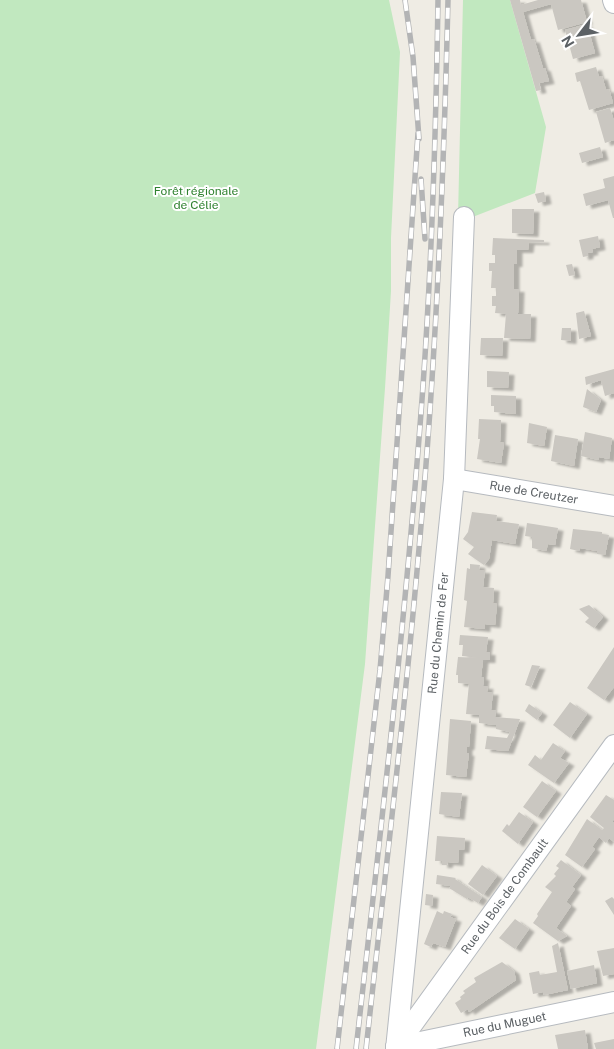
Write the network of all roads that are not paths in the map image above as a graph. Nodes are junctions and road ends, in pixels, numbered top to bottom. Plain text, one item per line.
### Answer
1 (464, 217) dead end
2 (454, 480) junction
3 (614, 506) edge
4 (614, 745) edge
5 (614, 1002) edge
6 (397, 1048) edge

1 - 2 street, Rue du Chemin de Fer
2 - 3 street, Rue de Creutzer
2 - 6 street, Rue du Chemin de Fer
4 - 6 street, Rue du Bois de Combault
5 - 6 street, Rue du Muguet

